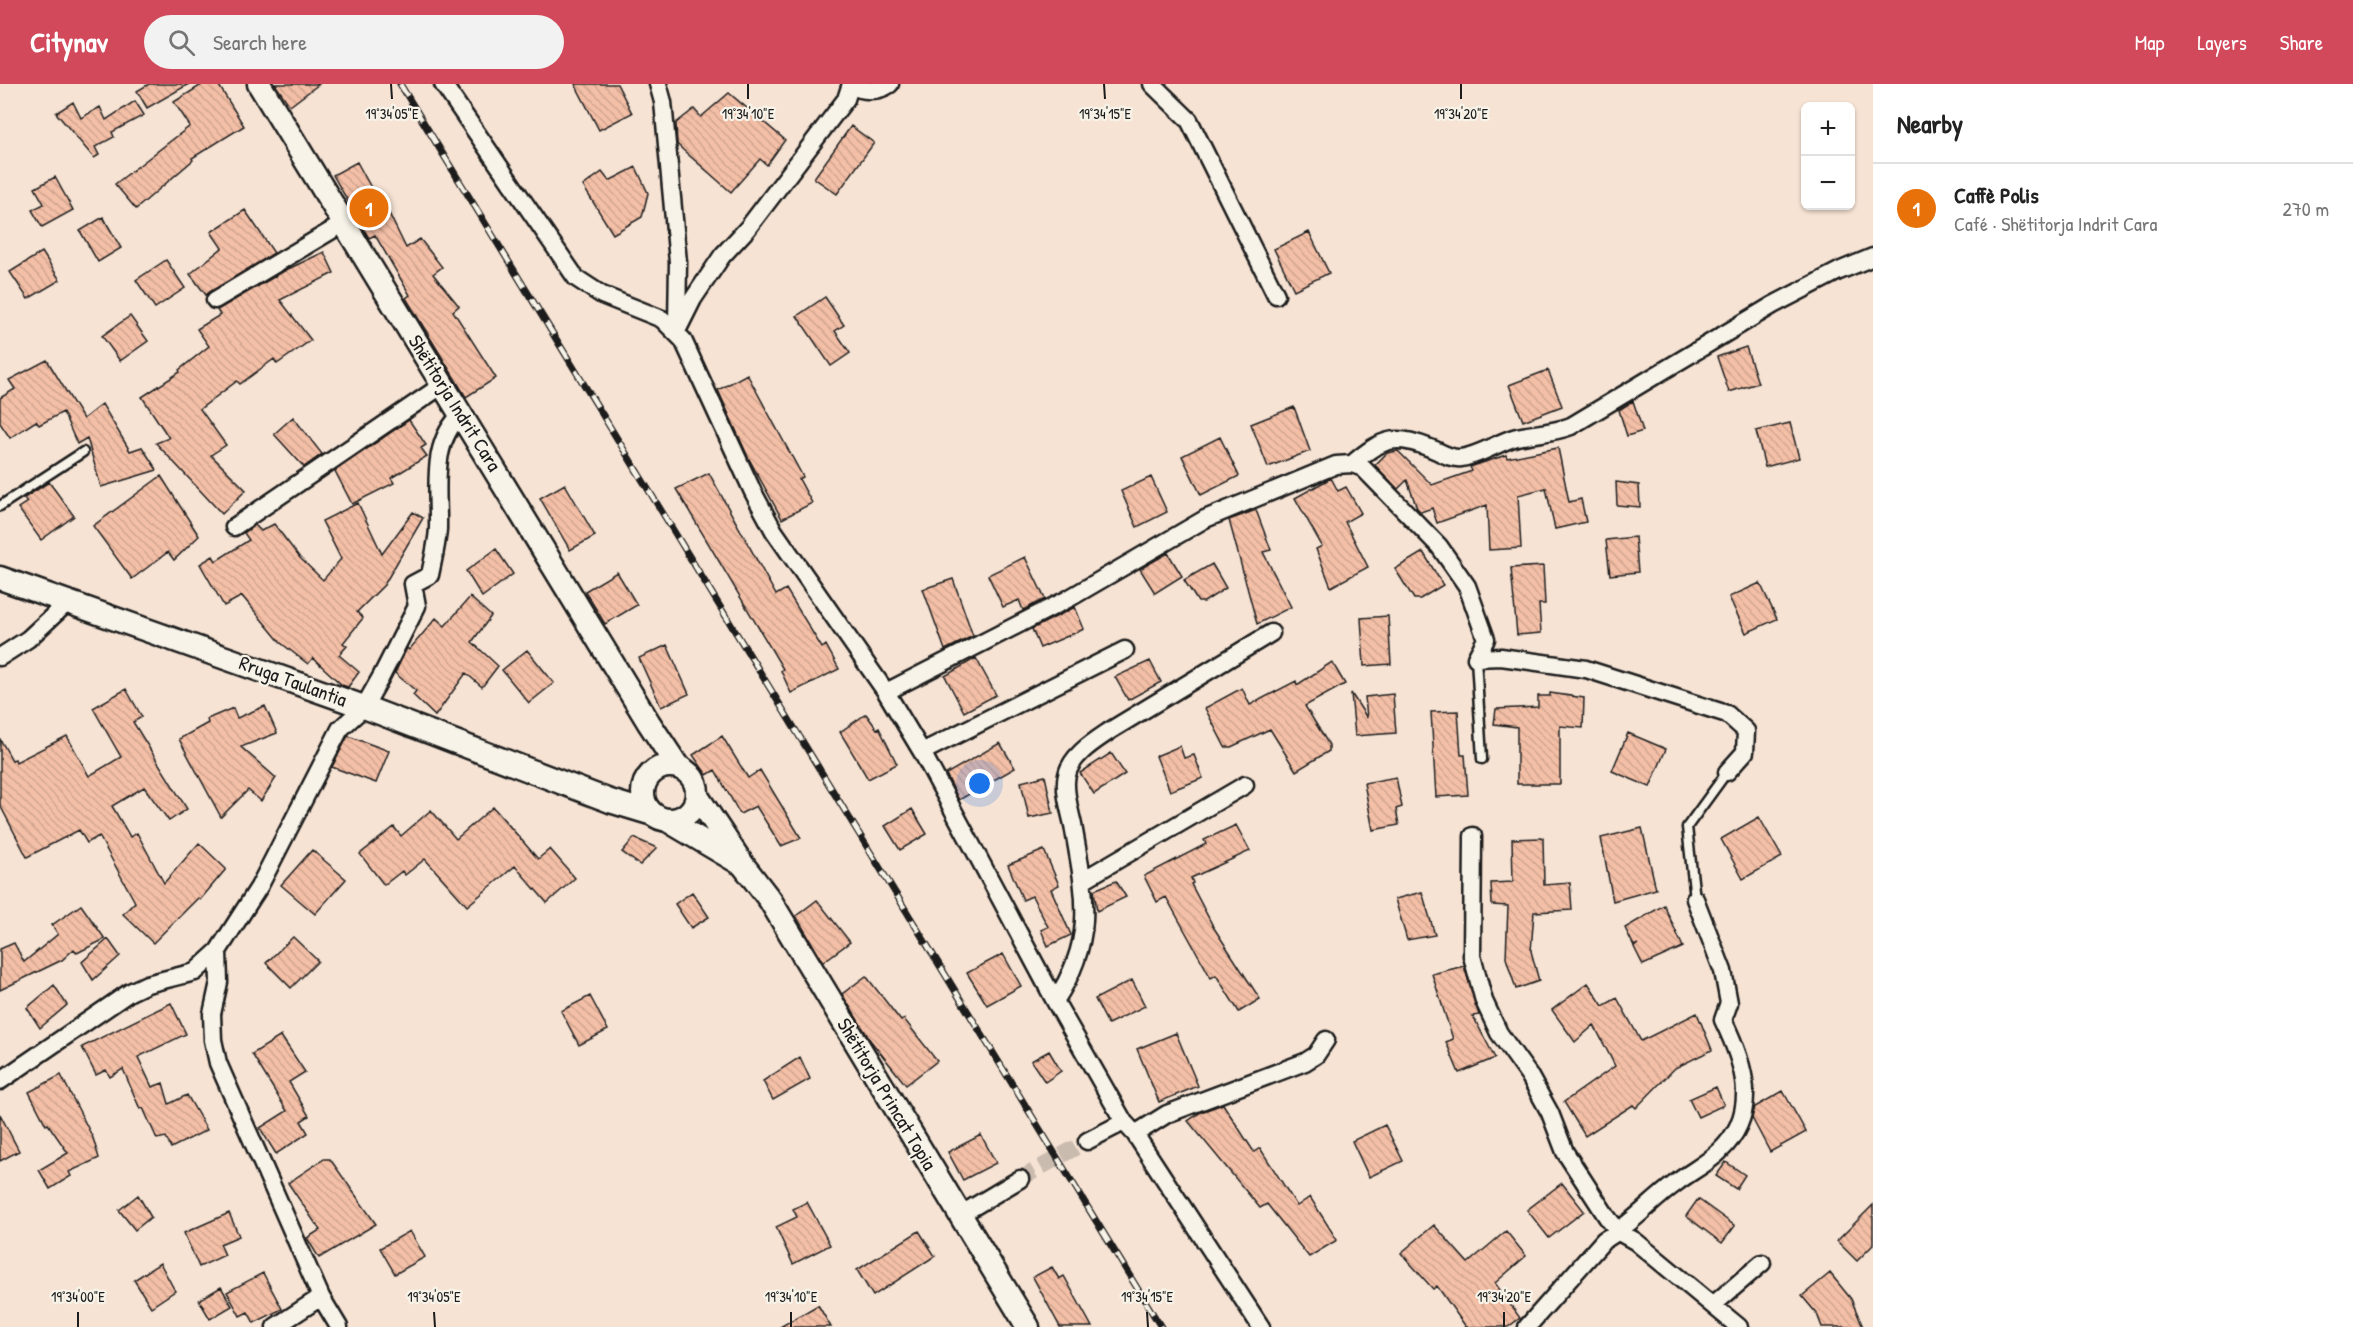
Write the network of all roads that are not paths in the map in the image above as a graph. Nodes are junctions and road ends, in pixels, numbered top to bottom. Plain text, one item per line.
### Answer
1 (260, 84) edge
2 (443, 84) edge
3 (658, 84) edge
4 (890, 84) edge
5 (1152, 84) edge
6 (851, 85) edge
7 (344, 223) junction
8 (1873, 257) edge
9 (1276, 295) dead end
10 (215, 300) dead end
11 (677, 332) junction
12 (444, 384) junction
13 (462, 414) junction
14 (83, 452) dead end
15 (1352, 464) junction
16 (0, 506) edge
17 (234, 527) dead end
18 (0, 578) edge
19 (68, 602) junction
20 (1271, 633) dead end
21 (1125, 650) dead end
22 (0, 657) edge
23 (1476, 658) junction
24 (886, 692) junction
25 (364, 707) junction
26 (649, 723) junction
27 (922, 752) junction
28 (1482, 759) dead end
29 (678, 767) junction
30 (1727, 772) joint
31 (647, 780) junction
32 (1245, 785) dead end
33 (584, 789) junction
34 (697, 796) junction
35 (660, 817) junction
36 (1473, 836) dead end
37 (743, 865) junction
38 (1083, 880) junction
39 (1695, 899) joint
40 (218, 951) junction
41 (1054, 1001) junction
42 (1326, 1040) dead end
43 (0, 1081) edge
44 (1130, 1128) junction
45 (1087, 1141) tunnel mouth
46 (1020, 1179) tunnel mouth
47 (960, 1215) junction
48 (1619, 1232) junction
49 (1762, 1263) dead end
50 (321, 1297) junction
51 (1713, 1305) junction
52 (275, 1327) edge
53 (339, 1327) edge
54 (1028, 1327) edge
55 (1261, 1327) edge
56 (1527, 1327) edge
57 (1739, 1327) edge

1 - 7 main road, Shëtitorja Indrit Cara
2 - 11 street
3 - 11 street
4 - 6 street
5 - 9 street
6 - 11 street
7 - 10 street
7 - 12 main road, Shëtitorja Indrit Cara
8 - 15 street
11 - 24 street
12 - 13 main road, Shëtitorja Indrit Cara
12 - 17 street
13 - 25 street
13 - 26 main road, Shëtitorja Indrit Cara
14 - 16 lane
15 - 23 street
15 - 24 street
18 - 19 main road, Rruga Taulantia
19 - 22 street
19 - 25 main road, Rruga Taulantia
20 - 38 street
21 - 27 street
23 - 28 lane
23 - 30 street
24 - 27 street
25 - 33 main road, Rruga Taulantia
25 - 40 street
26 - 29 main road, Shëtitorja Indrit Cara
26 - 31 main road
27 - 41 street
29 - 31 main road
29 - 34 main road
30 - 39 lane
31 - 33 main road, Rruga Taulantia
31 - 35 main road
32 - 38 street
33 - 35 main road, Rruga Taulantia
34 - 35 main road
34 - 37 main road, Shëtitorja Princat Topia
35 - 37 main road, Shëtitorja Princat Topia
36 - 48 street
37 - 47 main road, Shëtitorja Princat Topia
38 - 41 street
39 - 48 street
40 - 43 street
40 - 50 street
41 - 44 street
42 - 44 street
44 - 45 street
44 - 55 street
46 - 47 street
47 - 54 main road, Shëtitorja Princat Topia
48 - 51 street
48 - 56 street
49 - 51 street
50 - 52 street
50 - 53 street
51 - 57 street

